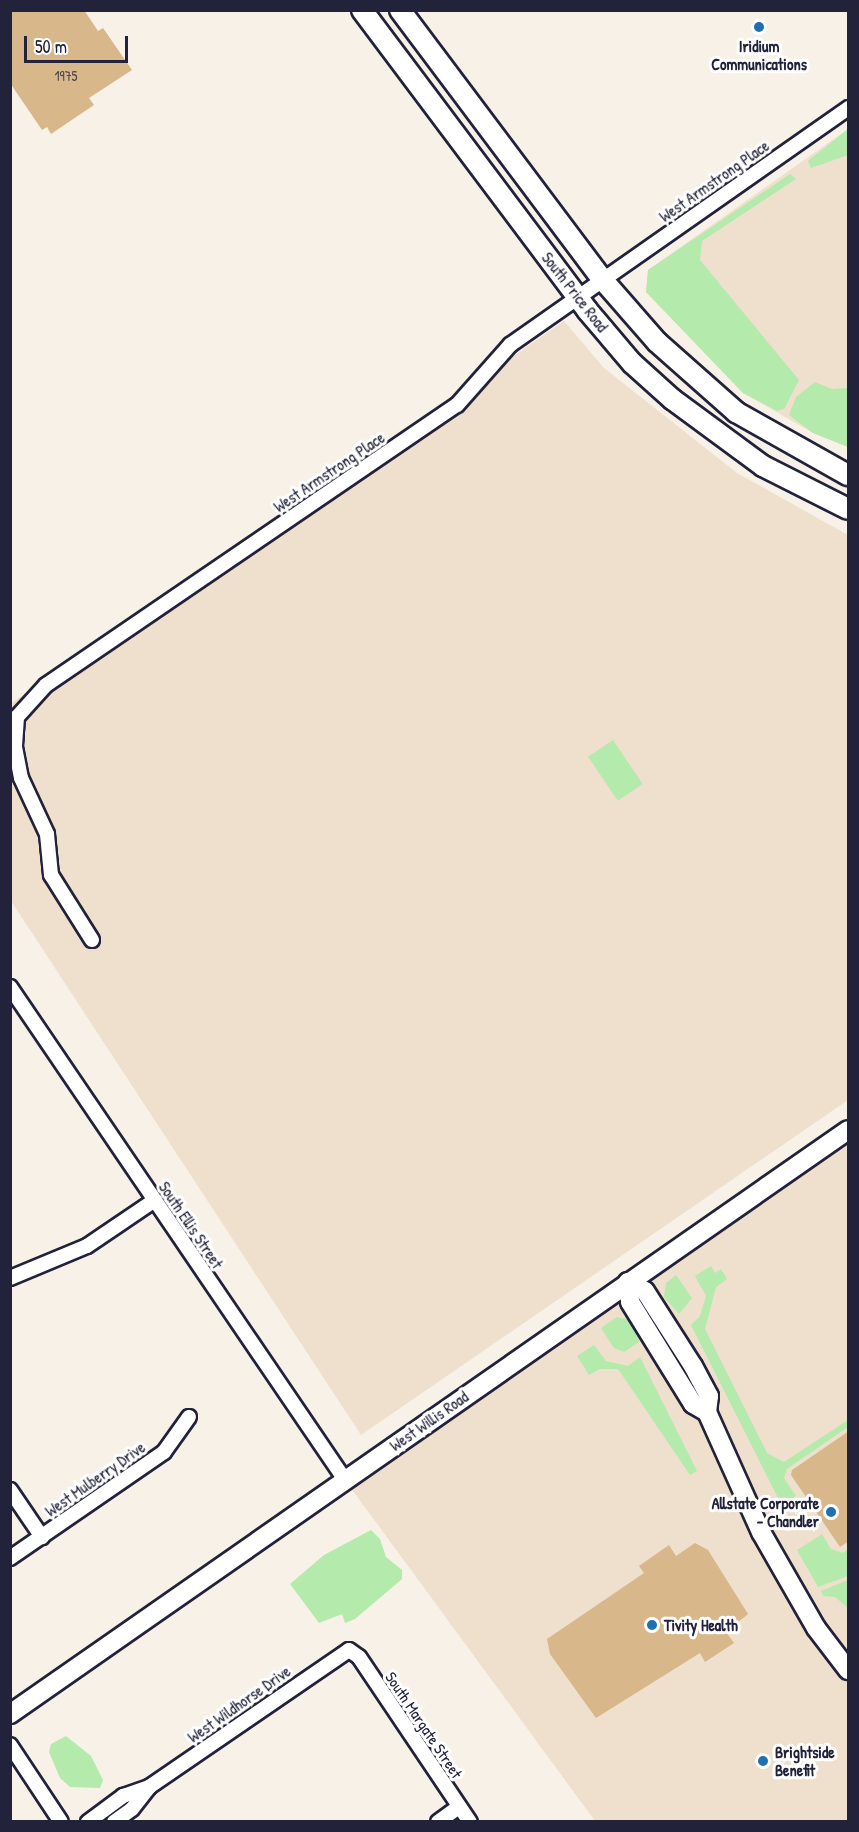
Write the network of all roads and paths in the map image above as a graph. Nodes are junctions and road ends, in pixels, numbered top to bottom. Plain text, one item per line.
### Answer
1 (362, 10) edge
2 (400, 10) edge
3 (849, 108) edge
4 (602, 279) junction
5 (577, 296) junction
6 (849, 475) edge
7 (807, 489) junction
8 (849, 495) edge
9 (849, 509) edge
10 (92, 940) dead end
11 (10, 987) edge
12 (849, 1130) edge
13 (155, 1200) junction
14 (10, 1278) edge
15 (628, 1282) junction
16 (189, 1417) dead end
17 (345, 1480) junction
18 (10, 1490) edge
19 (42, 1537) junction
20 (10, 1558) edge
21 (349, 1650) joint
22 (849, 1670) edge
23 (10, 1714) edge
24 (10, 1745) edge
25 (149, 1787) junction
26 (459, 1807) junction
27 (61, 1821) edge
28 (88, 1821) edge
29 (114, 1821) edge
30 (438, 1821) edge
31 (470, 1821) edge

1 - 5 main road, South Price Road
2 - 4 main road, South Price Road
3 - 4 street, West Armstrong Place
4 - 5 street, West Armstrong Place
4 - 6 main road, South Price Road
5 - 7 main road, South Price Road
5 - 10 street, West Armstrong Place
7 - 8 main road
7 - 9 main road, South Price Road
11 - 13 street, South Ellis Street
12 - 15 street, West Willis Road
13 - 14 street
13 - 17 street, South Ellis Street
15 - 17 street, West Willis Road
15 - 22 street
16 - 19 street, West Mulberry Drive
17 - 23 street, West Willis Road
18 - 19 street
19 - 20 street, West Mulberry Drive
21 - 25 street, West Wildhorse Drive
21 - 26 street, South Margate Street
24 - 27 street
25 - 28 street, West Wildhorse Drive
25 - 29 street, West Wildhorse Drive
26 - 30 street
26 - 31 street, South Margate Street

